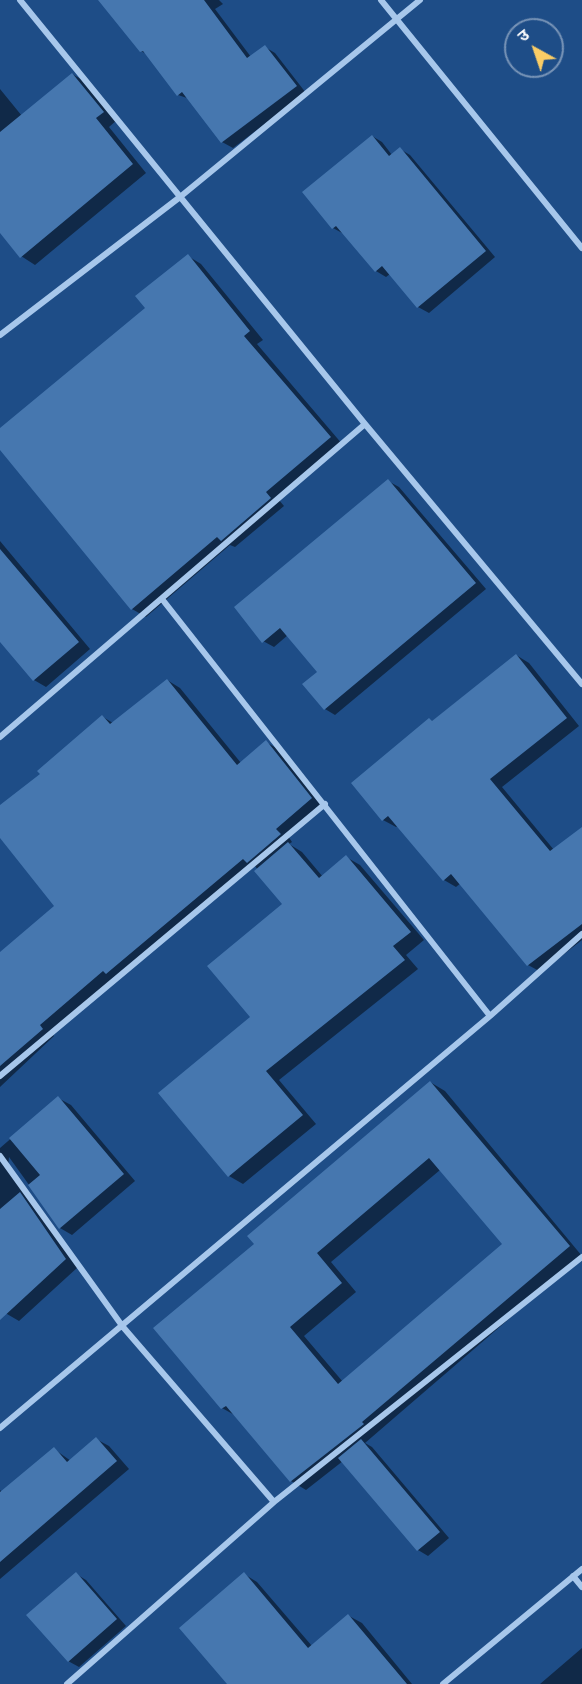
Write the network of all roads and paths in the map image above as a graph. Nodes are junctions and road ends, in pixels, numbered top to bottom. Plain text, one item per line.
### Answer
1 (20, 0) edge
2 (381, 0) edge
3 (420, 0) edge
4 (397, 19) junction
5 (180, 197) junction
6 (582, 248) edge
7 (0, 335) edge
8 (364, 424) junction
9 (162, 599) junction
10 (582, 684) edge
11 (0, 736) edge
12 (325, 804) junction
13 (582, 934) edge
14 (490, 1016) junction
15 (0, 1076) edge
16 (0, 1156) edge
17 (582, 1257) edge
18 (123, 1327) junction
19 (0, 1428) edge
20 (274, 1502) junction
21 (582, 1569) edge
22 (573, 1576) junction
23 (582, 1587) edge
24 (67, 1684) edge
25 (442, 1684) edge

1 - 5 street
2 - 4 street
3 - 4 street
4 - 5 street
4 - 6 street
5 - 7 street
5 - 8 street
8 - 9 street
8 - 10 street
9 - 11 street
9 - 12 street
12 - 14 street
12 - 15 street
13 - 14 street
14 - 18 street
16 - 18 street
17 - 20 street
18 - 19 street
18 - 20 street
20 - 24 street
21 - 22 street
22 - 23 street
22 - 25 street

